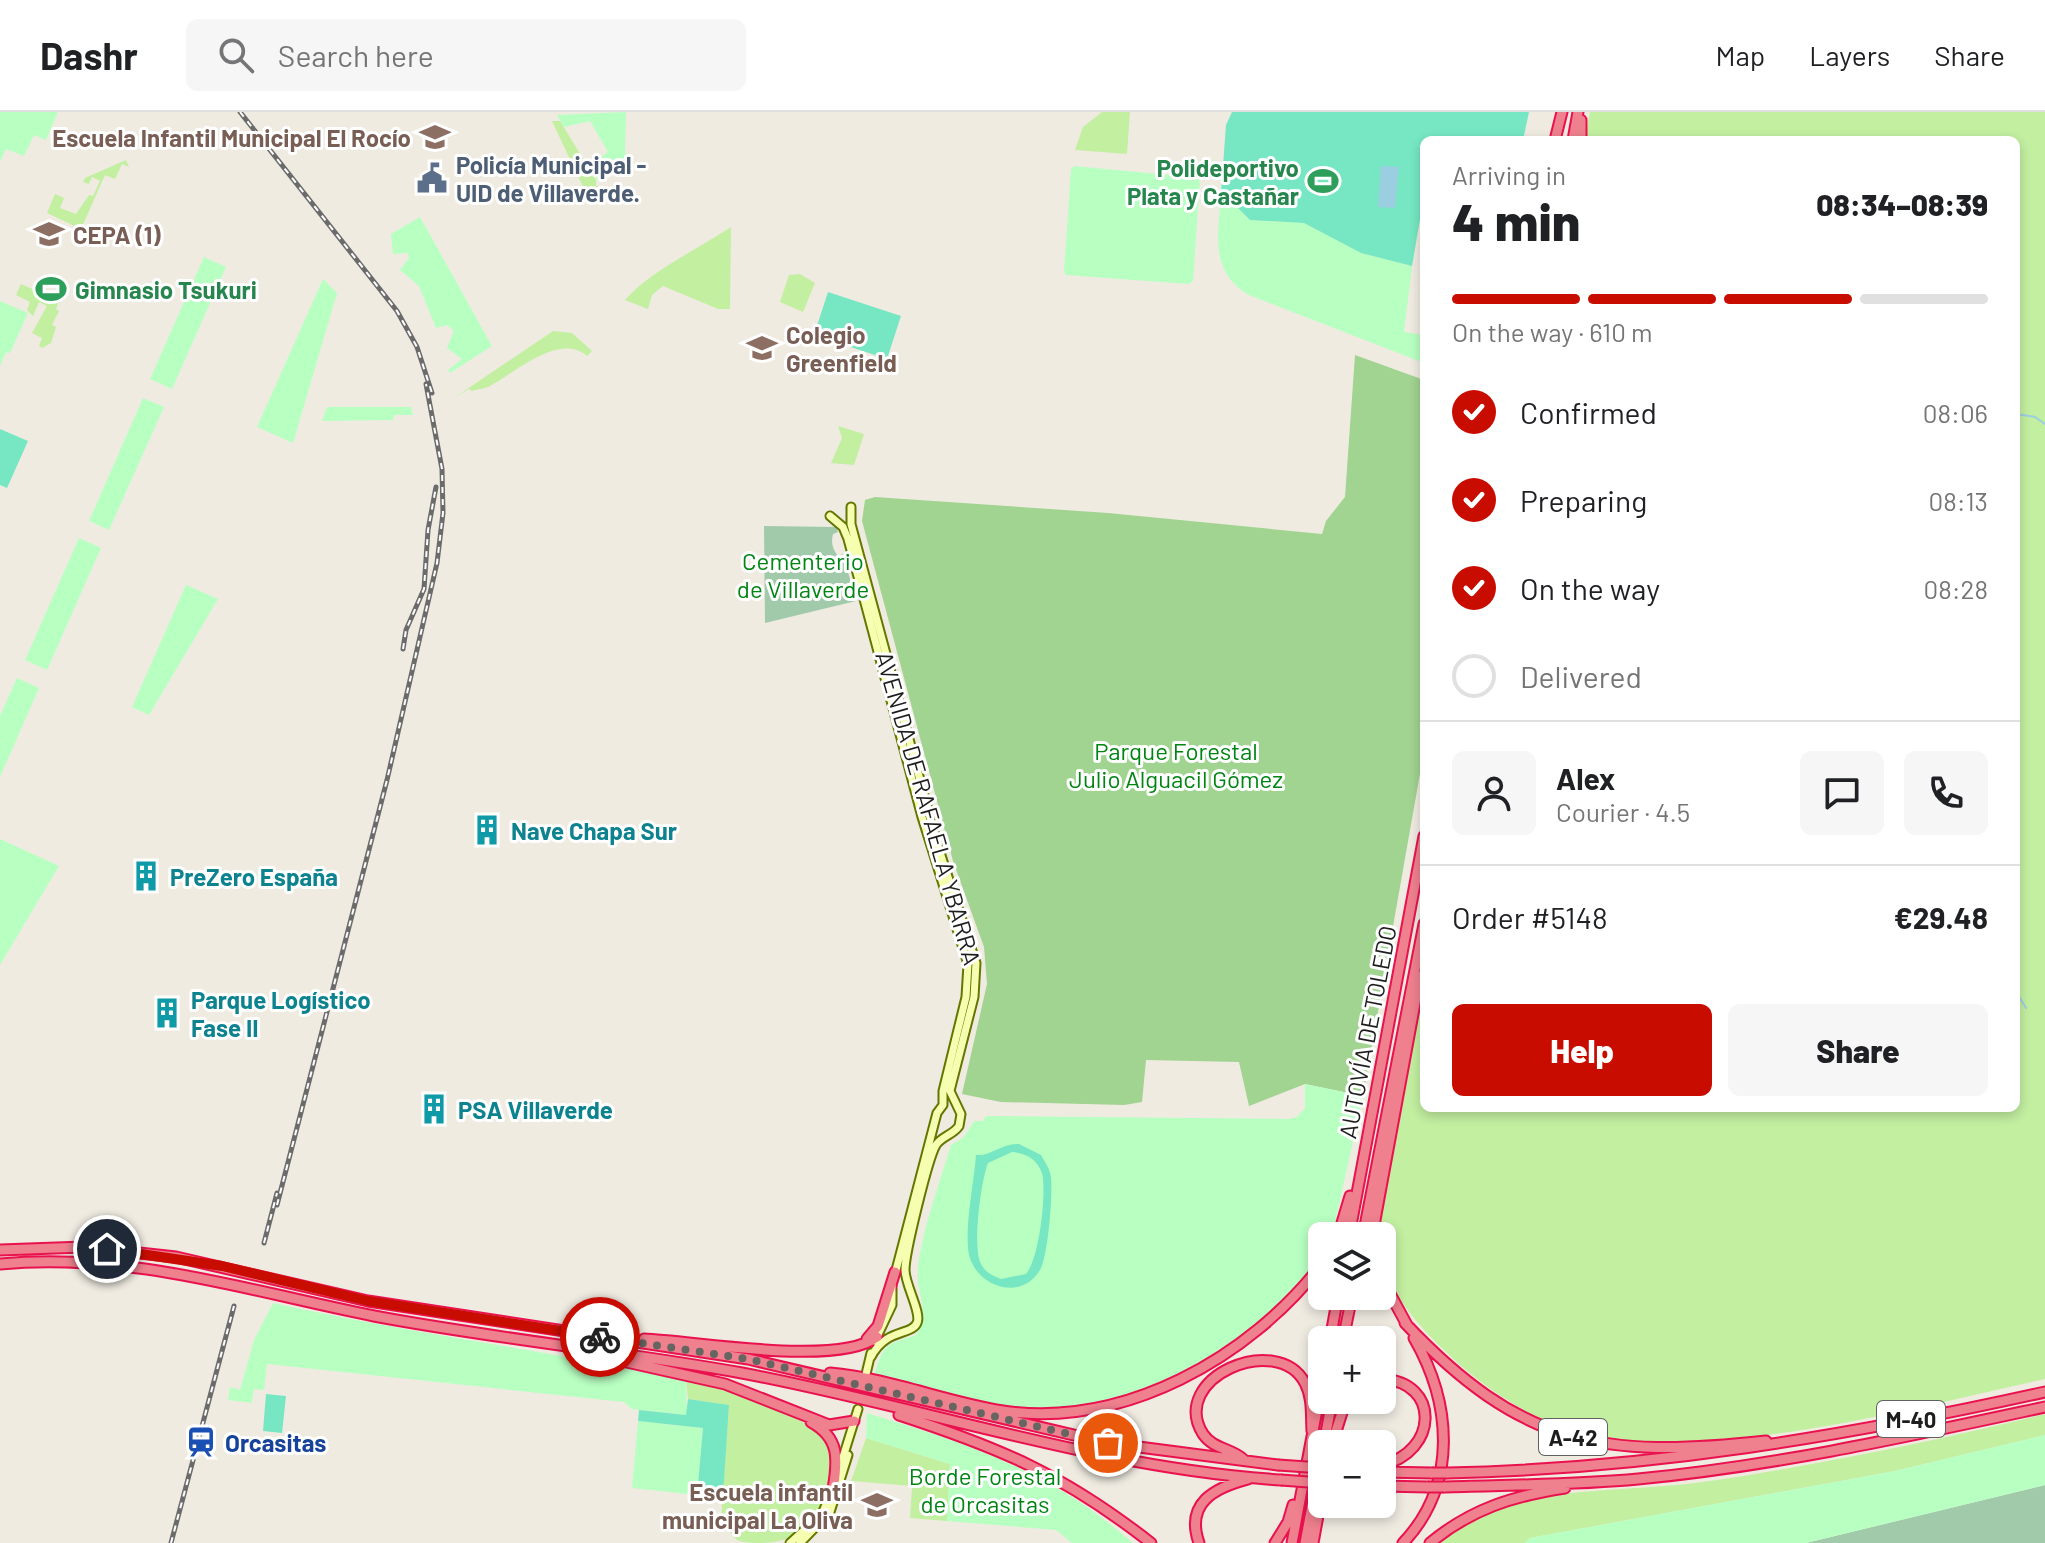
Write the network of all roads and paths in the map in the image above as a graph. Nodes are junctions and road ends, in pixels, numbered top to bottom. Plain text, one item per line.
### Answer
1 (1562, 112) edge
2 (1580, 112) edge
3 (1556, 136) edge
4 (1574, 136) edge
5 (1581, 136) edge
6 (851, 507) dead end
7 (830, 516) dead end
8 (1420, 857) edge
9 (1420, 946) edge
10 (1420, 976) edge
11 (943, 1105) junction
12 (958, 1108) junction
13 (936, 1122) junction
14 (953, 1133) junction
15 (1368, 1135) junction
16 (1342, 1222) edge
17 (1352, 1222) edge
18 (1366, 1222) edge
19 (1377, 1222) edge
20 (0, 1250) edge
21 (0, 1264) edge
22 (895, 1272) junction
23 (1308, 1279) edge
24 (892, 1305) junction
25 (914, 1305) junction
26 (1396, 1306) edge
27 (887, 1317) junction
28 (1405, 1323) junction
29 (897, 1332) junction
30 (877, 1337) junction
31 (605, 1338) junction
32 (564, 1345) junction
33 (834, 1349) junction
34 (871, 1357) junction
35 (811, 1373) junction
36 (866, 1374) dead end
37 (1396, 1381) edge
38 (751, 1392) junction
39 (2045, 1392) edge
40 (853, 1397) junction
41 (2045, 1407) edge
42 (858, 1409) dead end
43 (854, 1421) junction
44 (1312, 1430) edge
45 (1777, 1445) junction
46 (1308, 1452) edge
47 (1308, 1454) edge
48 (1396, 1459) edge
49 (1246, 1462) junction
50 (1308, 1467) edge
51 (1396, 1472) edge
52 (1254, 1478) junction
53 (1308, 1482) edge
54 (1589, 1483) junction
55 (1396, 1486) edge
56 (833, 1489) junction
57 (1119, 1518) junction
58 (1310, 1518) edge
59 (1318, 1518) edge
60 (790, 1543) edge
61 (800, 1543) edge
62 (1144, 1543) edge
63 (1151, 1543) edge
64 (1199, 1543) edge
65 (1275, 1543) edge
66 (1292, 1543) edge
67 (1305, 1543) edge
68 (1313, 1543) edge
69 (1403, 1543) edge
70 (1430, 1543) edge

1 - 3 highway
2 - 4 highway
2 - 5 highway
6 - 12 main road, AVENIDA DE RAFAELA YBARRA
7 - 11 main road, AVENIDA DE RAFAELA YBARRA
8 - 15 highway, AUTOVÍA DE TOLEDO
9 - 18 highway, AUTOVÍA DE TOLEDO
10 - 19 highway
11 - 12 main road
11 - 13 main road, AVENIDA DE RAFAELA YBARRA
12 - 14 main road, AVENIDA DE RAFAELA YBARRA
13 - 14 main road
13 - 22 main road, AVENIDA DE RAFAELA YBARRA
14 - 25 main road, AVENIDA DE RAFAELA YBARRA
15 - 16 highway
15 - 17 highway, AUTOVÍA DE TOLEDO
20 - 31 highway
21 - 32 highway
22 - 24 main road, AVENIDA DE RAFAELA YBARRA
22 - 33 highway
23 - 35 highway
24 - 25 main road
24 - 27 main road, AVENIDA DE RAFAELA YBARRA
25 - 29 main road, AVENIDA DE RAFAELA YBARRA
26 - 28 highway
27 - 29 main road
27 - 30 main road, AVENIDA DE RAFAELA YBARRA
28 - 45 highway, A-42
28 - 69 highway
29 - 34 main road, AVENIDA DE RAFAELA YBARRA
30 - 33 highway
30 - 34 main road, AVENIDA DE RAFAELA YBARRA
31 - 33 highway
31 - 35 highway
32 - 38 highway
32 - 40 highway
34 - 36 main road, AVENIDA DE RAFAELA YBARRA
35 - 49 highway
37 - 48 highway
38 - 43 highway
38 - 56 highway
39 - 45 highway, M-40
40 - 52 highway
40 - 57 highway
41 - 54 highway, M-40
42 - 43 main road
43 - 56 main road
43 - 61 main road
44 - 49 highway
45 - 51 highway, M-40, bridge
46 - 65 highway
47 - 66 highway
49 - 50 highway, bridge
52 - 53 highway, bridge
52 - 64 highway
54 - 55 highway, M-40, bridge
54 - 70 highway
56 - 60 main road
57 - 62 highway
57 - 63 highway
58 - 67 highway
59 - 68 highway

